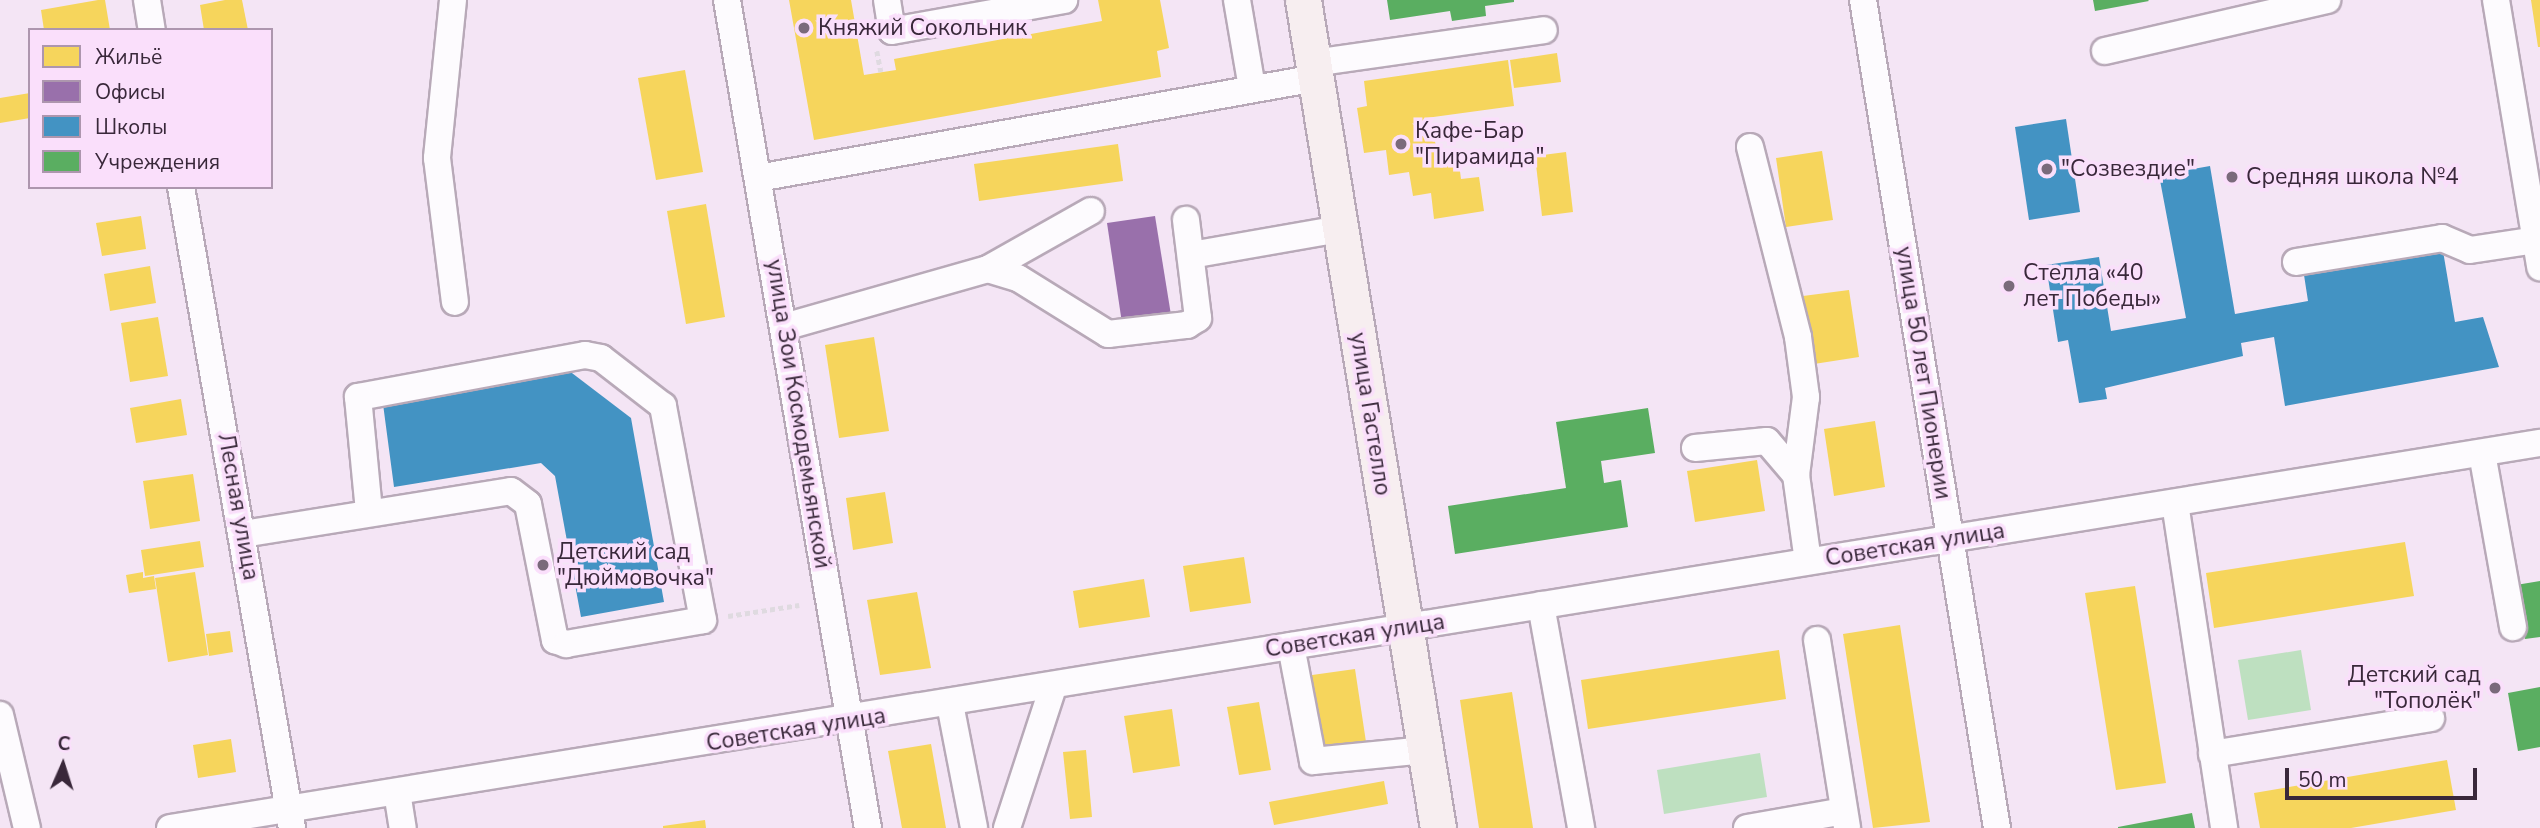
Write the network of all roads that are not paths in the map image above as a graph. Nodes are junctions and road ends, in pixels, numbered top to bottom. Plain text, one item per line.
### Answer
1 (147, 0) edge
2 (453, 0) edge
3 (727, 0) edge
4 (887, 0) edge
5 (1064, 0) edge
6 (1237, 0) edge
7 (1303, 0) edge
8 (1863, 0) edge
9 (2327, 0) edge
10 (2496, 0) edge
11 (152, 28) edge
12 (1544, 30) dead end
13 (2105, 51) dead end
14 (1315, 70) junction
15 (1252, 88) junction
16 (1750, 147) dead end
17 (758, 178) junction
18 (181, 189) edge
19 (1091, 211) dead end
20 (1186, 220) dead end
21 (1340, 229) junction
22 (2536, 240) junction
23 (1191, 255) junction
24 (2296, 262) dead end
25 (2540, 267) edge
26 (988, 269) junction
27 (455, 302) dead end
28 (784, 327) junction
29 (2540, 443) edge
30 (1695, 448) dead end
31 (2482, 453) junction
32 (1796, 475) junction
33 (2175, 503) junction
34 (369, 512) junction
35 (243, 534) junction
36 (1950, 540) junction
37 (1808, 561) junction
38 (1541, 605) junction
39 (2513, 627) dead end
40 (1405, 628) junction
41 (1817, 640) dead end
42 (1290, 646) junction
43 (1053, 687) junction
44 (950, 704) junction
45 (0, 715) edge
46 (2431, 718) dead end
47 (848, 722) junction
48 (1425, 750) junction
49 (2212, 754) junction
50 (397, 792) junction
51 (291, 818) edge
52 (1846, 819) edge
53 (27, 828) edge
54 (170, 828) edge
55 (403, 828) edge
56 (867, 828) edge
57 (974, 828) edge
58 (1007, 828) edge
59 (1438, 828) edge
60 (1581, 828) edge
61 (1746, 828) edge
62 (1997, 828) edge
63 (2224, 828) edge

1 - 11 street
2 - 27 street
3 - 17 street, улица Зои Космодемьянской
4 - 5 street
6 - 15 street
7 - 14 main road, улица Гастелло
8 - 36 street, улица 50 лет Пионерии
9 - 13 street
10 - 22 street
12 - 14 street
14 - 15 street
14 - 21 main road, улица Гастелло
15 - 17 street
16 - 32 street
17 - 28 street, улица Зои Космодемьянской
18 - 35 street, Лесная улица
19 - 26 street
20 - 23 street
21 - 23 street
21 - 40 main road, улица Гастелло
22 - 24 street
22 - 25 street
23 - 26 street
26 - 28 street
28 - 47 street, улица Зои Космодемьянской
29 - 31 street, Советская улица
30 - 32 street
31 - 33 street, Советская улица
31 - 39 street
32 - 37 street
33 - 36 street, Советская улица
33 - 49 street
34 - 34 street
34 - 35 street
35 - 51 street, Лесная улица
36 - 37 street, Советская улица
36 - 62 street, улица 50 лет Пионерии
37 - 38 street, Советская улица
38 - 40 street, Советская улица
38 - 60 street
40 - 42 street, Советская улица
40 - 48 main road, улица Гастелло
41 - 52 street
42 - 43 street, Советская улица
42 - 48 street
43 - 44 street, Советская улица
43 - 58 street
44 - 47 street, Советская улица
44 - 57 street
45 - 53 street
46 - 49 street
47 - 50 street, Советская улица
47 - 56 street, улица Зои Космодемьянской
48 - 59 main road, улица Гастелло
49 - 63 street
50 - 51 street, Советская улица
50 - 55 street
51 - 54 street, Советская улица
52 - 61 street

